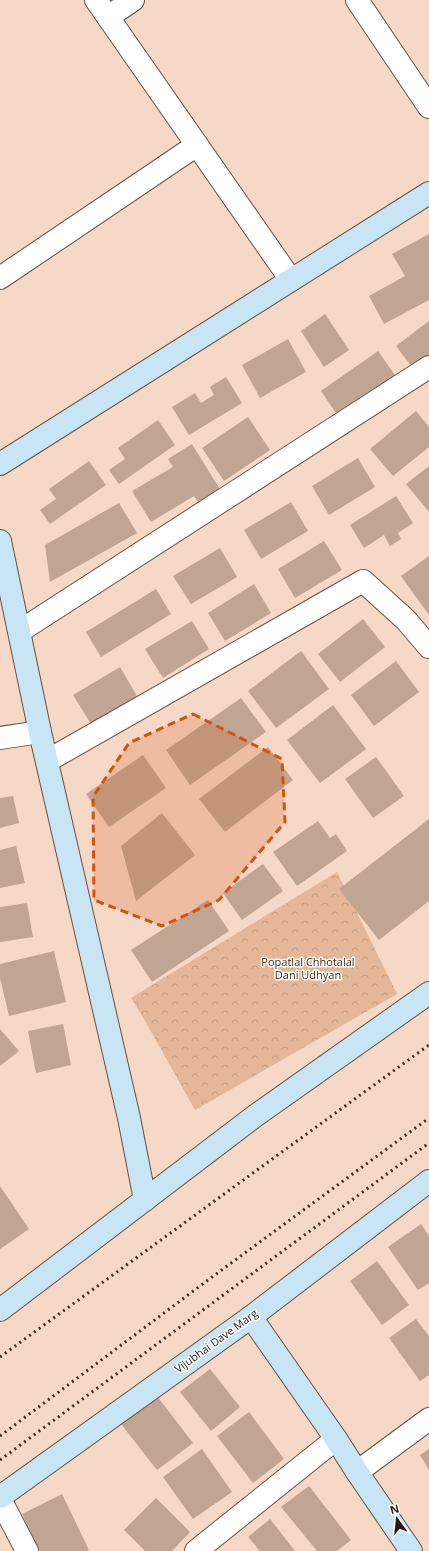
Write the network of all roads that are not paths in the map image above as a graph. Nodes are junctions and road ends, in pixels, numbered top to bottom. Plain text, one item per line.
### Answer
1 (133, 0) edge
2 (357, 0) edge
3 (102, 8) edge
4 (429, 107) edge
5 (197, 145) junction
6 (429, 193) edge
7 (0, 278) edge
8 (291, 280) junction
9 (429, 367) edge
10 (0, 464) edge
11 (0, 541) edge
12 (20, 631) junction
13 (429, 647) edge
14 (40, 732) junction
15 (0, 738) edge
16 (47, 761) junction
17 (429, 994) edge
18 (429, 1181) edge
19 (145, 1200) junction
20 (0, 1310) edge
21 (251, 1317) junction
22 (429, 1419) edge
23 (336, 1438) junction
24 (357, 1472) junction
25 (0, 1498) edge
26 (27, 1551) edge
27 (196, 1551) edge
28 (411, 1551) edge

1 - 3 street
2 - 4 street
3 - 5 street
5 - 7 street
5 - 8 street
6 - 8 street
8 - 10 street
9 - 12 street
11 - 12 street
12 - 14 street
13 - 16 street
14 - 15 street
14 - 16 street
16 - 19 street
17 - 19 street
18 - 21 street, Vijubhai Dave Marg
19 - 20 street
21 - 23 street
21 - 25 street, Vijubhai Dave Marg
22 - 24 street
23 - 24 street
23 - 27 street
24 - 28 street
25 - 26 street

